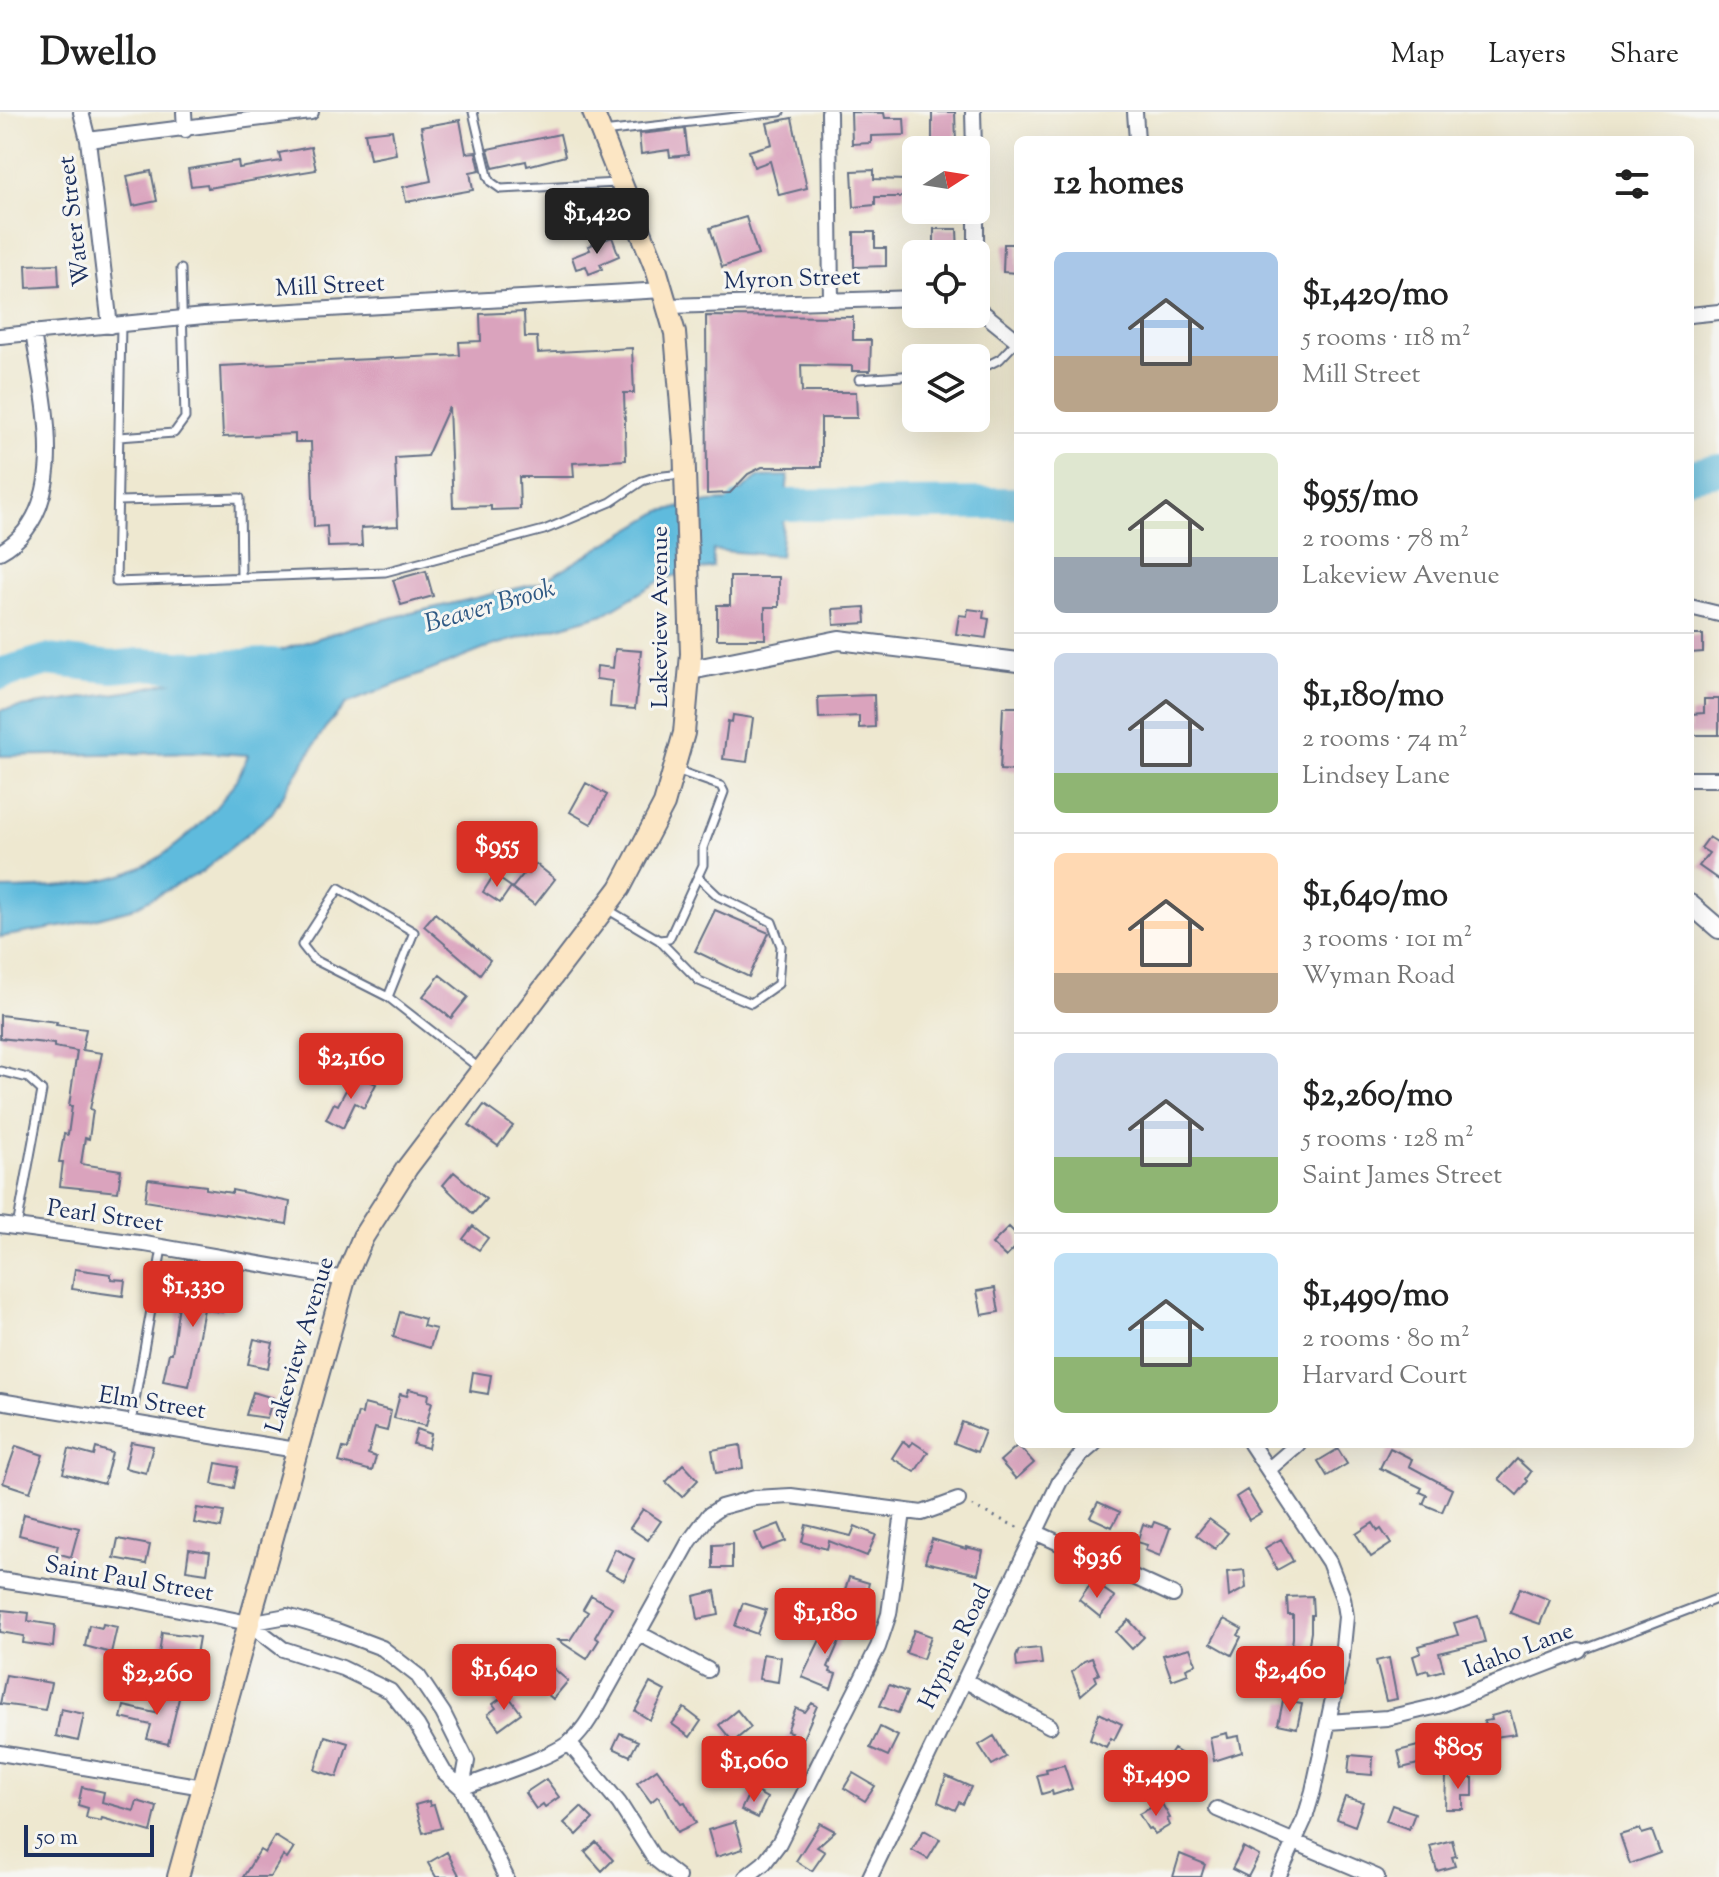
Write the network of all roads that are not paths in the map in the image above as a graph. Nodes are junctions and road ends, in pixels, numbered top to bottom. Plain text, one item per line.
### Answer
1 (81, 112) edge
2 (184, 112) edge
3 (311, 112) edge
4 (473, 112) edge
5 (780, 112) edge
6 (829, 112) edge
7 (973, 112) edge
8 (1135, 112) edge
9 (597, 122) edge
10 (185, 130) junction
11 (974, 136) edge
12 (1137, 136) edge
13 (88, 140) junction
14 (620, 183) junction
15 (181, 269) dead end
16 (667, 298) junction
17 (902, 298) edge
18 (831, 301) junction
19 (1719, 312) edge
20 (1694, 315) edge
21 (990, 318) edge
22 (183, 319) junction
23 (115, 325) junction
24 (33, 332) junction
25 (0, 336) edge
26 (1014, 338) edge
27 (1014, 345) edge
28 (990, 364) edge
29 (902, 376) edge
30 (859, 379) dead end
31 (119, 437) junction
32 (686, 483) junction
33 (118, 501) junction
34 (0, 552) edge
35 (241, 577) junction
36 (1694, 608) edge
37 (1719, 614) edge
38 (1014, 662) edge
39 (691, 670) junction
40 (676, 770) junction
41 (1694, 779) edge
42 (1719, 779) edge
43 (698, 877) junction
44 (1694, 907) edge
45 (606, 908) junction
46 (1719, 929) edge
47 (659, 940) junction
48 (388, 997) junction
49 (482, 1070) junction
50 (0, 1071) edge
51 (0, 1225) edge
52 (17, 1227) junction
53 (162, 1247) junction
54 (345, 1279) junction
55 (0, 1401) edge
56 (131, 1423) junction
57 (1089, 1448) edge
58 (1254, 1448) edge
59 (1293, 1448) edge
60 (296, 1450) junction
61 (1269, 1469) junction
62 (958, 1500) road end
63 (903, 1512) junction
64 (1029, 1531) junction
65 (0, 1580) edge
66 (1173, 1595) dead end
67 (1719, 1598) edge
68 (249, 1623) junction
69 (638, 1633) junction
70 (1580, 1651) joint
71 (708, 1670) dead end
72 (964, 1680) junction
73 (1328, 1722) junction
74 (1050, 1726) dead end
75 (569, 1743) junction
76 (0, 1753) edge
77 (203, 1787) junction
78 (462, 1788) junction
79 (1217, 1809) dead end
80 (1295, 1842) junction
81 (178, 1877) edge
82 (506, 1877) edge
83 (678, 1877) edge
84 (746, 1877) edge
85 (870, 1877) edge
86 (1278, 1877) edge
87 (1377, 1877) edge

1 - 13 street, Water Street
2 - 10 street
3 - 10 street
4 - 14 lane
5 - 9 lane
6 - 18 street
7 - 11 street
8 - 12 street
9 - 14 main road, Lakeview Avenue
10 - 13 street
13 - 23 street, Water Street
14 - 16 main road, Lakeview Avenue
15 - 22 lane
16 - 18 street, Myron Street
16 - 22 street, Mill Street
16 - 32 main road, Lakeview Avenue
17 - 18 street, Myron Street
19 - 20 street
21 - 26 street
22 - 23 street, Mill Street
22 - 31 lane
23 - 24 street, Mill Street
23 - 31 lane
24 - 25 street, Mill Street
24 - 34 street
27 - 28 lane
29 - 30 lane
31 - 33 lane
32 - 35 lane
32 - 39 main road, Lakeview Avenue
33 - 35 lane
33 - 35 lane
36 - 37 street
38 - 39 street
39 - 40 main road, Lakeview Avenue
40 - 43 lane
40 - 45 main road, Lakeview Avenue
41 - 42 street
43 - 47 lane
43 - 47 lane
44 - 46 street
45 - 47 lane
45 - 49 main road, Lakeview Avenue
48 - 48 lane
48 - 49 lane
49 - 54 main road, Lakeview Avenue
50 - 52 lane
51 - 52 street, Pearl Street
52 - 53 street, Pearl Street
53 - 54 street, Pearl Street
53 - 56 lane
54 - 60 main road, Lakeview Avenue
55 - 56 street, Elm Street
56 - 60 street, Elm Street
57 - 64 street, Hypine Road
58 - 61 street
59 - 61 street
60 - 68 main road, Lakeview Avenue
61 - 73 street
62 - 63 street
63 - 69 street
63 - 84 street
64 - 66 street
64 - 72 street, Hypine Road
65 - 68 street, Saint Paul Street
67 - 70 lane, Idaho Lane
68 - 77 main road, Lakeview Avenue
68 - 78 street
68 - 78 street
69 - 71 street
69 - 75 street
70 - 73 street, Idaho Lane
72 - 74 street
72 - 85 street, Hypine Road
73 - 80 street
75 - 78 street
75 - 83 street
76 - 77 street
77 - 81 main road, Lakeview Avenue
78 - 82 street
79 - 80 street
80 - 86 street
80 - 87 street

